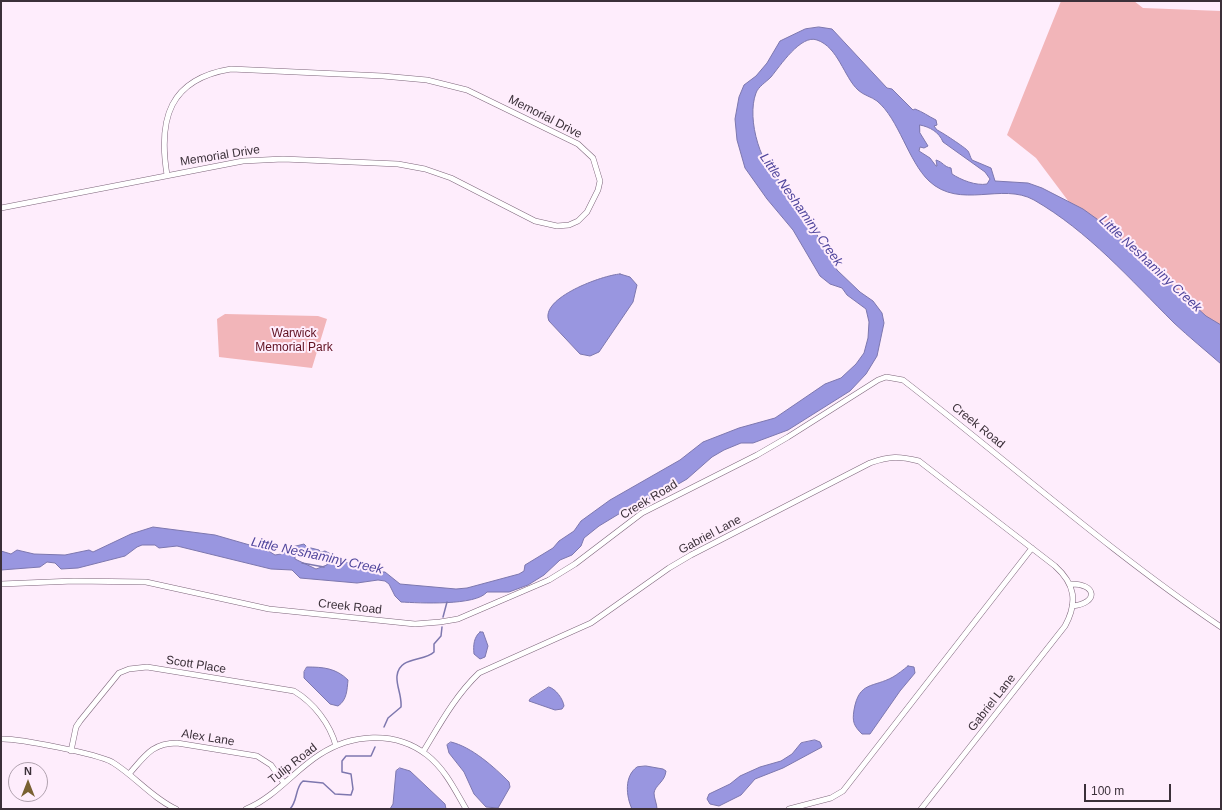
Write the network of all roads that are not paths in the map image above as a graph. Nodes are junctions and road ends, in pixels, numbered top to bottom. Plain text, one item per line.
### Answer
1 (167, 175) junction
2 (1, 208) edge
3 (1032, 548) junction
4 (1, 584) edge
5 (1070, 584) junction
6 (1072, 606) junction
7 (1221, 627) edge
8 (1, 739) edge
9 (336, 746) junction
10 (71, 751) junction
11 (423, 752) junction
12 (129, 774) junction
13 (284, 782) junction
14 (176, 809) edge
15 (246, 809) edge
16 (466, 809) edge
17 (789, 809) edge
18 (921, 809) edge

1 - 1 street, Memorial Drive
1 - 2 street, Memorial Drive
3 - 5 street, Gabriel Lane
3 - 11 street, Gabriel Lane
3 - 17 street
4 - 7 street, Creek Road
5 - 6 street, Gabriel Lane
5 - 6 street
6 - 18 street, Gabriel Lane
8 - 10 street
9 - 10 street, Scott Place
9 - 11 street, Tulip Road
9 - 13 street, Tulip Road
10 - 12 street
11 - 16 street, Tulip Road
12 - 13 street, Alex Lane
12 - 14 street
13 - 15 street, Tulip Road

